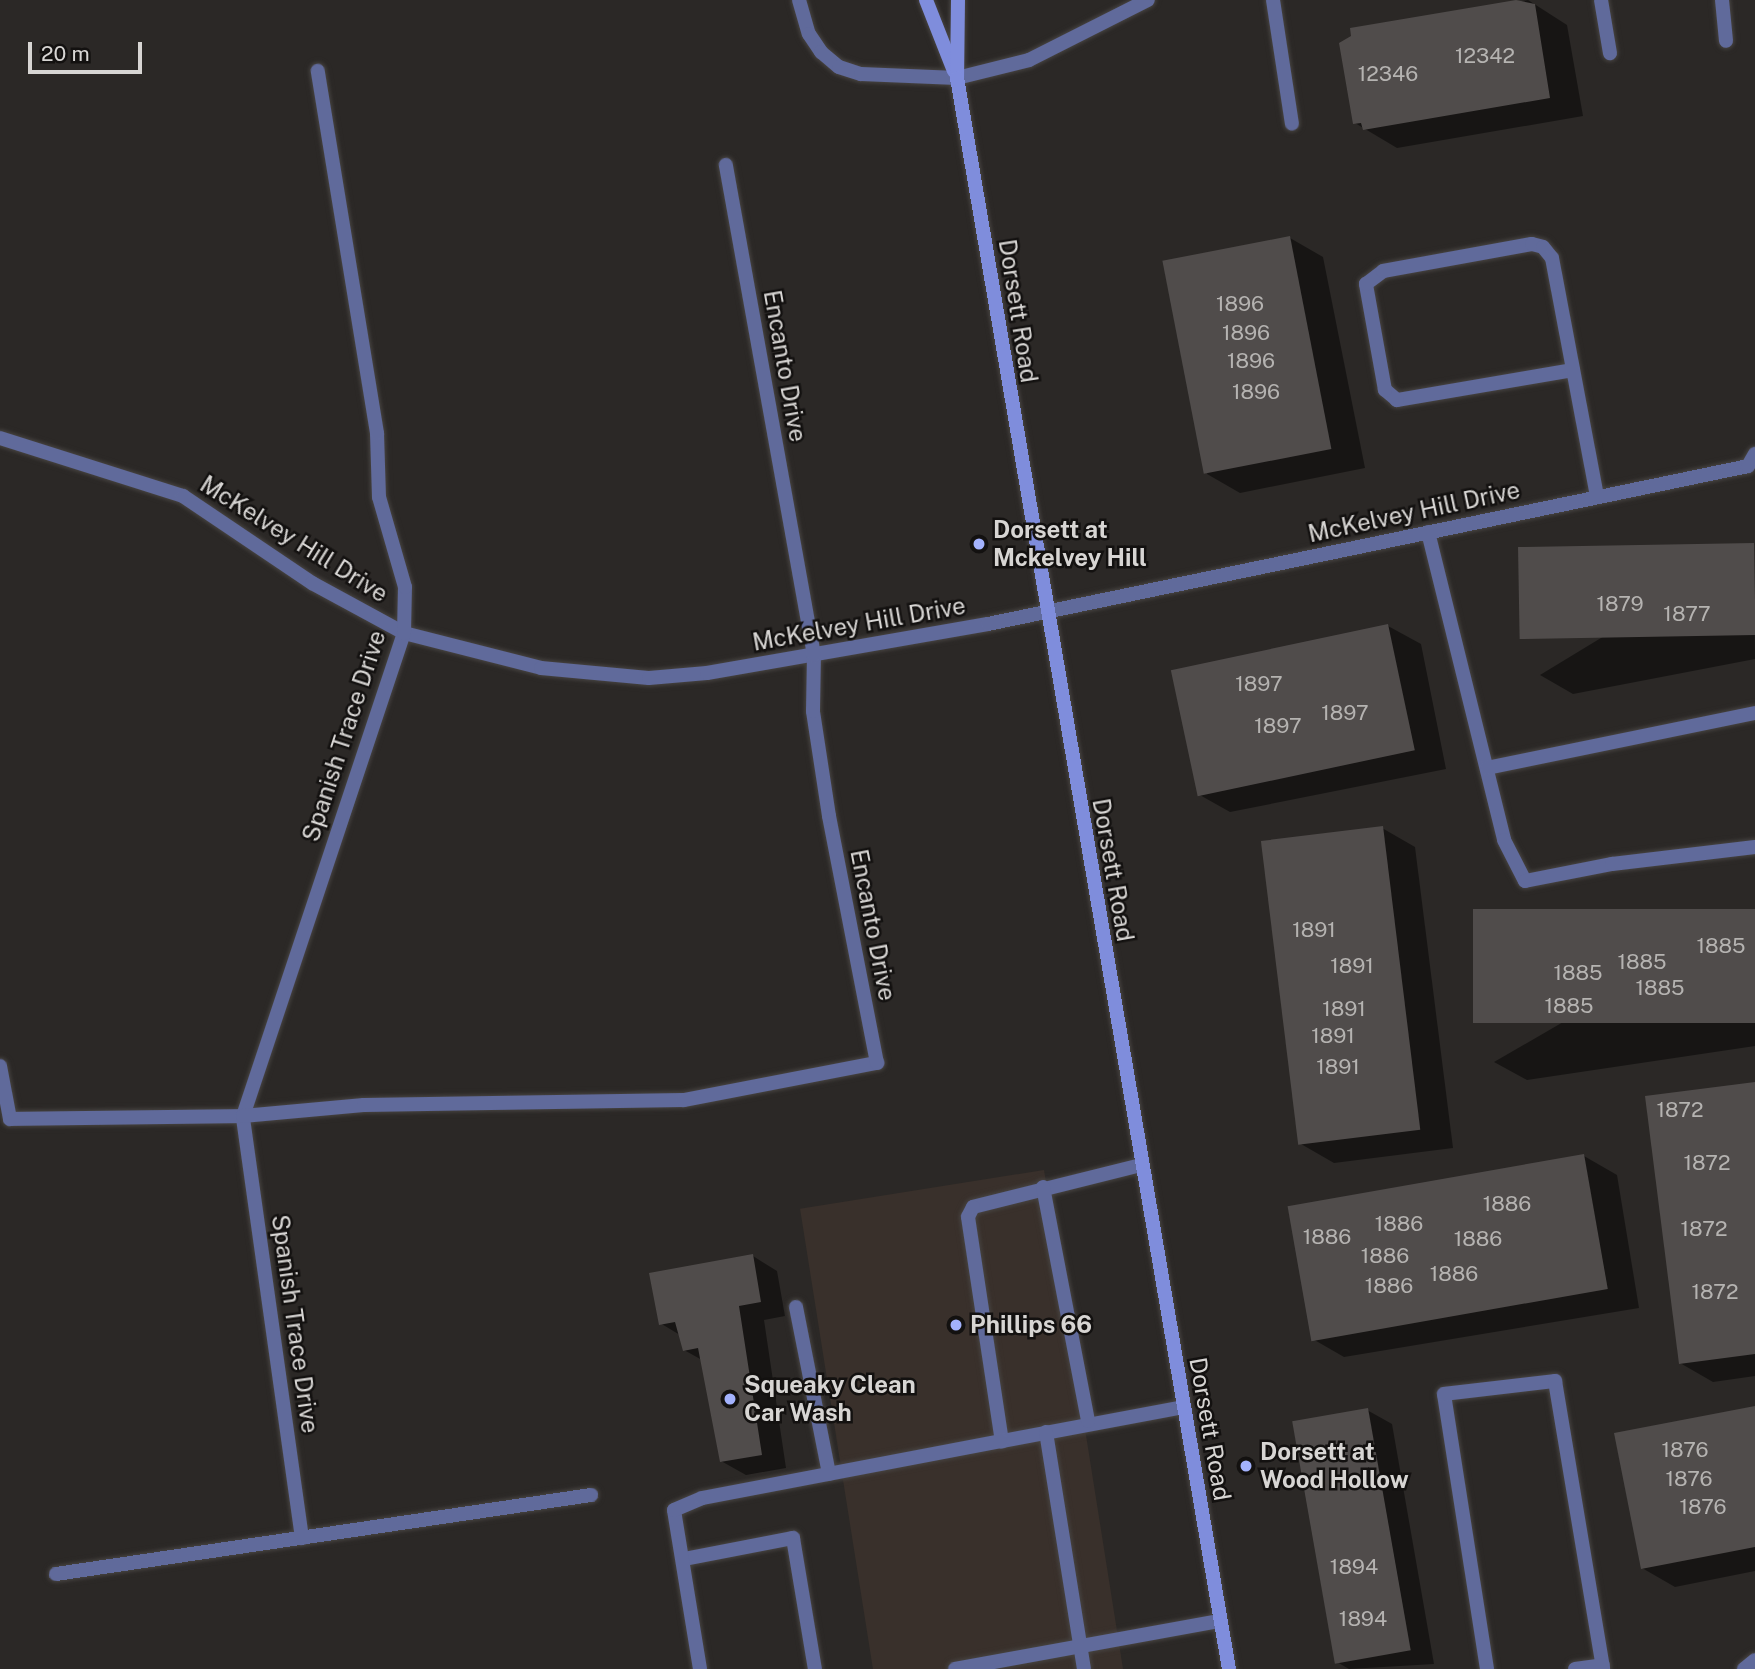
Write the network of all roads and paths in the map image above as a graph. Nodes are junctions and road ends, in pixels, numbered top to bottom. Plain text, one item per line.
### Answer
1 (799, 0) edge
2 (926, 0) edge
3 (958, 0) edge
4 (1148, 0) edge
5 (1273, 0) edge
6 (1601, 0) edge
7 (1722, 0) edge
8 (1726, 41) dead end
9 (1610, 53) dead end
10 (318, 71) dead end
11 (957, 78) junction
12 (1292, 124) dead end
13 (726, 165) dead end
14 (1573, 370) junction
15 (0, 438) edge
16 (1755, 454) edge
17 (1597, 497) junction
18 (1428, 532) junction
19 (1045, 611) junction
20 (404, 633) junction
21 (814, 655) junction
22 (1755, 713) edge
23 (1487, 768) junction
24 (1755, 847) edge
25 (0, 1066) edge
26 (243, 1116) junction
27 (1141, 1165) junction
28 (1043, 1187) junction
29 (796, 1307) dead end
30 (1183, 1407) junction
31 (1088, 1421) junction
32 (1046, 1432) junction
33 (1002, 1441) junction
34 (829, 1474) junction
35 (590, 1495) dead end
36 (302, 1538) junction
37 (684, 1559) junction
38 (56, 1574) dead end
39 (1220, 1621) junction
40 (1081, 1647) junction
41 (1755, 1660) edge
42 (1603, 1667) edge
43 (700, 1669) edge
44 (815, 1669) edge
45 (955, 1669) edge
46 (1084, 1669) edge
47 (1229, 1669) edge
48 (1487, 1669) edge
49 (1575, 1669) edge
50 (1744, 1669) edge

1 - 11 street
2 - 11 main road, Dorsett Road
3 - 11 main road, Dorsett Road
4 - 11 street
5 - 12 street
6 - 9 street
7 - 8 street
10 - 20 street, Spanish Trace Drive
11 - 19 main road, Dorsett Road
13 - 21 street, Encanto Drive
14 - 14 street
14 - 17 street
15 - 20 street, McKelvey Hill Drive
16 - 17 street, McKelvey Hill Drive
17 - 18 street, McKelvey Hill Drive
18 - 19 street, McKelvey Hill Drive
18 - 23 street
19 - 21 street, McKelvey Hill Drive
19 - 27 main road, Dorsett Road
20 - 21 street, McKelvey Hill Drive
20 - 26 street, Spanish Trace Drive
21 - 26 street, Encanto Drive
22 - 23 street
23 - 24 street
25 - 26 street
26 - 36 street, Spanish Trace Drive
27 - 28 street
27 - 30 main road, Dorsett Road
28 - 31 street
28 - 33 street
29 - 34 street
30 - 31 street
30 - 39 main road, Dorsett Road
31 - 32 street
32 - 33 street
32 - 40 street
33 - 34 street
34 - 37 street
35 - 36 street
36 - 38 street
37 - 43 street
37 - 44 street
39 - 40 street
39 - 47 main road, Dorsett Road
40 - 45 street
40 - 46 street
41 - 50 street
42 - 48 street
42 - 49 street

